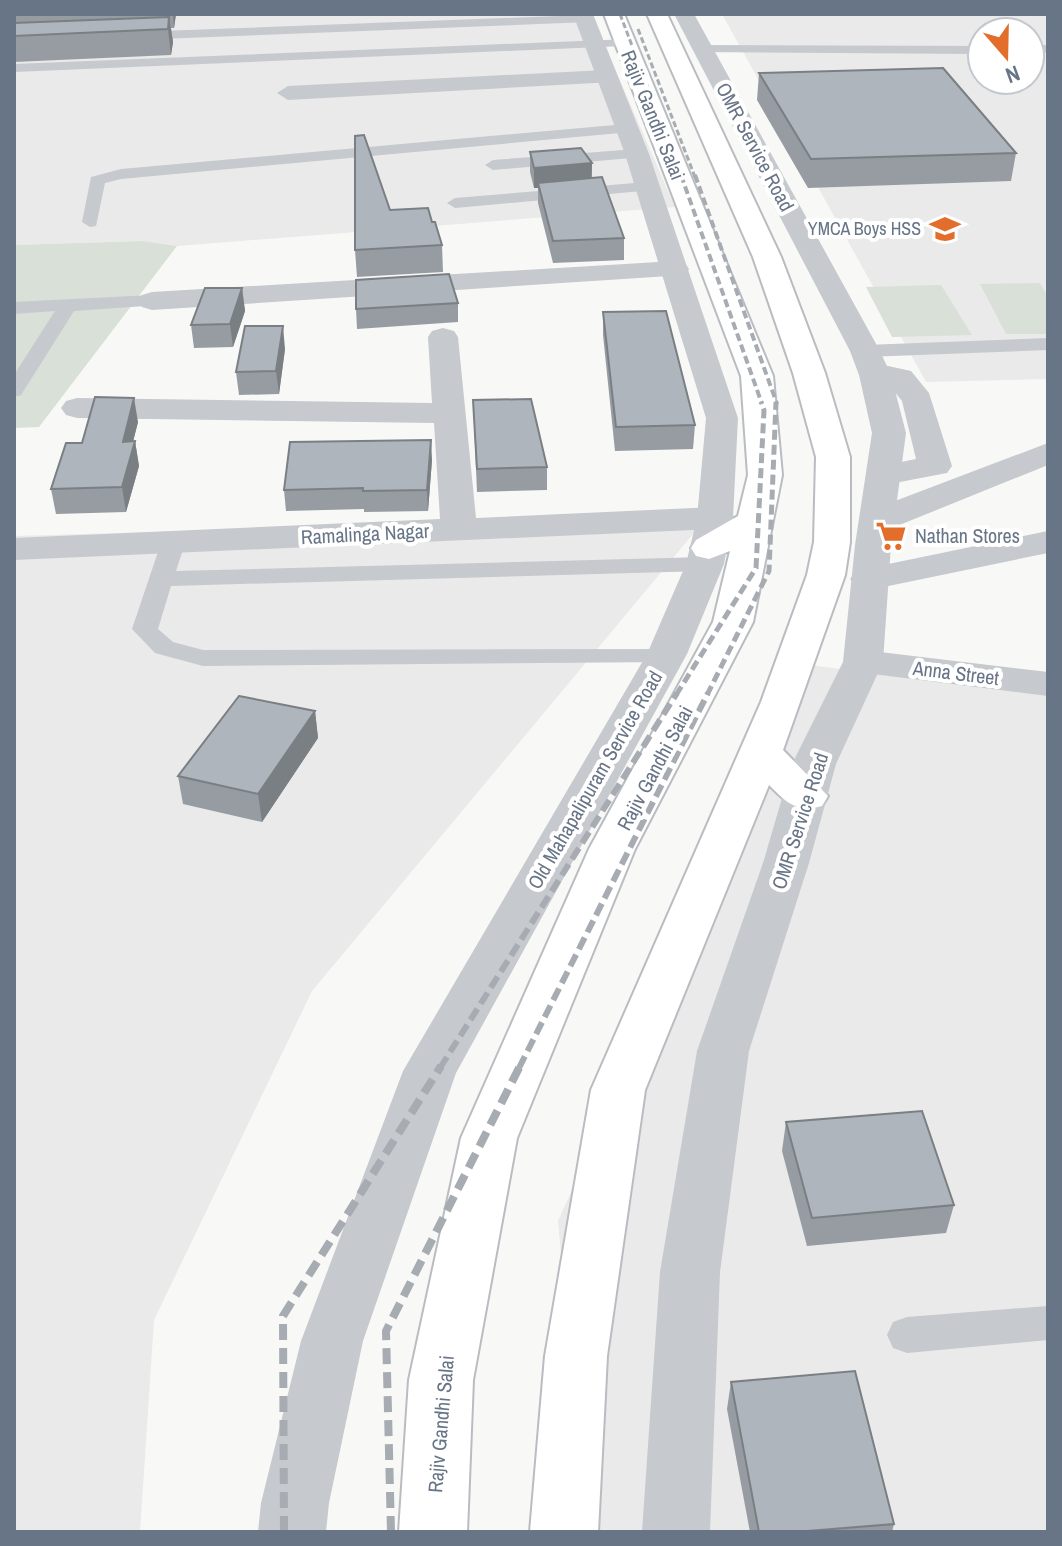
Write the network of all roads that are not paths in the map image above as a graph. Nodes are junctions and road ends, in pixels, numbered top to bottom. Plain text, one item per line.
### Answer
1 (657, 14) edge
2 (693, 32) edge
3 (124, 37) edge
4 (966, 49) edge
5 (14, 68) edge
6 (616, 77) edge
7 (691, 91) junction
8 (288, 93) dead end
9 (493, 165) dead end
10 (455, 203) dead end
11 (90, 222) dead end
12 (675, 269) junction
13 (152, 301) joint
14 (68, 306) junction
15 (14, 308) edge
16 (443, 337) dead end
17 (1048, 344) edge
18 (869, 361) junction
19 (14, 391) edge
20 (77, 408) dead end
21 (448, 413) junction
22 (1048, 453) edge
23 (879, 520) junction
24 (459, 530) junction
25 (721, 538) junction
26 (1048, 542) edge
27 (173, 543) junction
28 (14, 549) edge
29 (161, 579) junction
30 (869, 579) junction
31 (667, 654) junction
32 (863, 662) junction
33 (1048, 684) edge
34 (759, 751) junction
35 (806, 796) junction
36 (1048, 1323) edge
37 (907, 1335) dead end
38 (292, 1532) edge
39 (433, 1532) edge
40 (564, 1532) edge
41 (676, 1532) edge

1 - 7 main road
2 - 4 lane
2 - 18 street, OMR Service Road
3 - 6 lane
5 - 6 lane
6 - 7 main road
6 - 8 street
6 - 9 lane
6 - 10 lane
6 - 11 lane
6 - 12 street, Old Mahapalipuram Service Road
6 - 25 main road, Rajiv Gandhi Salai
7 - 34 main road
12 - 13 street
12 - 25 street, Old Mahapalipuram Service Road
13 - 14 lane
14 - 15 lane
14 - 19 lane
16 - 21 street
17 - 18 lane
18 - 23 street, OMR Service Road
20 - 21 street
21 - 24 street
22 - 23 street
23 - 30 street, OMR Service Road
24 - 25 street, Ramalinga Nagar
24 - 27 street, Ramalinga Nagar
25 - 29 lane
25 - 31 street, Old Mahapalipuram Service Road
25 - 39 main road, Rajiv Gandhi Salai
26 - 30 street
27 - 28 street, Ramalinga Nagar
27 - 29 lane
29 - 31 lane
30 - 32 street, OMR Service Road
31 - 38 street, Old Mahapalipuram Service Road
32 - 33 street, Anna Street
32 - 35 street, OMR Service Road
34 - 35 main road
34 - 40 main road
35 - 41 street, OMR Service Road
36 - 37 lane

